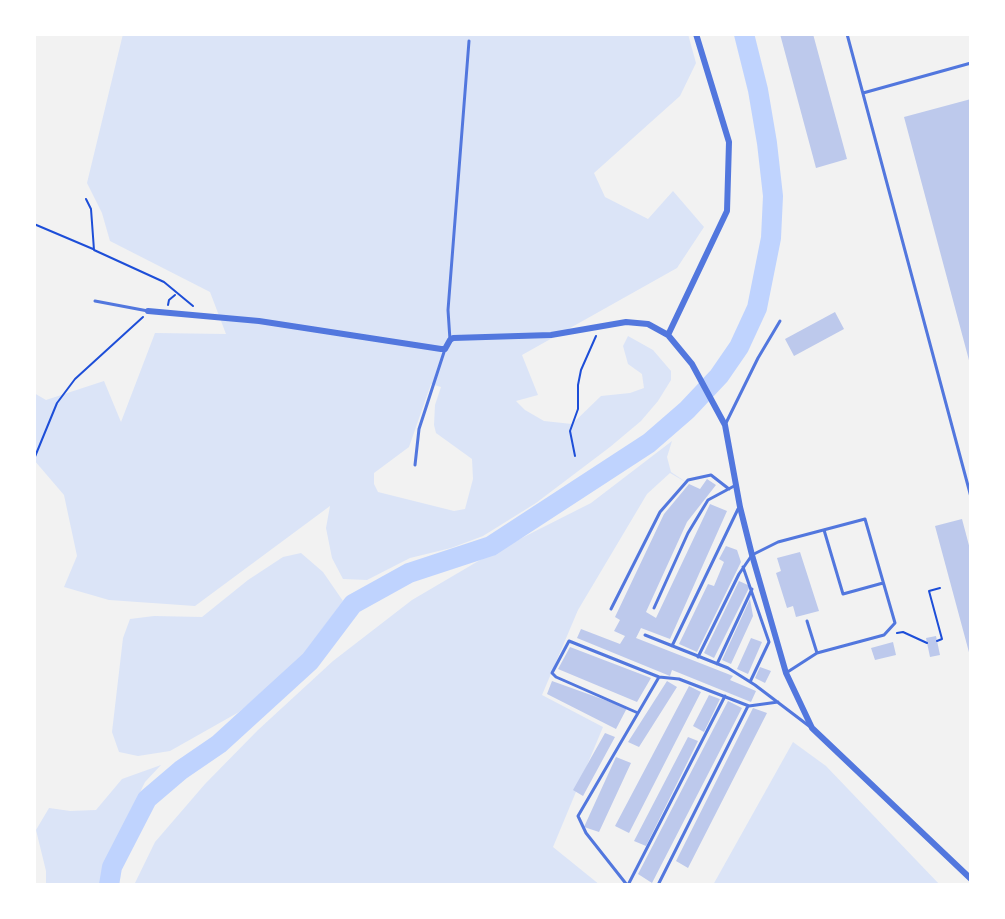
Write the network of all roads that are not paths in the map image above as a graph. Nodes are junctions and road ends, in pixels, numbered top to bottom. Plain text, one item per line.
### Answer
1 (696, 34) edge
2 (847, 34) edge
3 (469, 41) dead end
4 (971, 63) edge
5 (862, 93) junction
6 (95, 301) dead end
7 (148, 311) joint
8 (780, 321) dead end
9 (668, 335) junction
10 (450, 340) junction
11 (445, 349) junction
12 (725, 425) junction
13 (415, 465) dead end
14 (733, 487) junction
15 (971, 497) edge
16 (740, 507) junction
17 (824, 530) junction
18 (752, 555) junction
19 (743, 567) junction
20 (884, 583) junction
21 (752, 589) junction
22 (654, 608) dead end
23 (611, 609) dead end
24 (807, 621) dead end
25 (645, 635) dead end
26 (672, 646) junction
27 (817, 653) junction
28 (698, 657) junction
29 (717, 664) junction
30 (786, 673) junction
31 (659, 677) junction
32 (750, 682) junction
33 (725, 696) junction
34 (778, 702) junction
35 (749, 706) junction
36 (638, 713) junction
37 (812, 728) junction
38 (971, 879) edge
39 (627, 885) edge
40 (658, 885) edge

1 - 9 street
2 - 5 lane
3 - 10 lane
4 - 5 lane
5 - 15 lane
6 - 7 lane
7 - 11 street
8 - 12 lane
9 - 10 street
9 - 12 street
10 - 11 street
11 - 13 lane
12 - 14 street
14 - 16 street
14 - 22 lane
14 - 23 lane
16 - 18 street
16 - 26 lane
17 - 18 lane
17 - 20 lane
17 - 20 lane
18 - 19 lane
18 - 30 street
19 - 21 lane
19 - 28 lane
20 - 27 lane
21 - 29 lane
21 - 32 lane
24 - 27 lane
25 - 26 lane
26 - 28 lane
27 - 30 lane
28 - 29 lane
29 - 32 lane
30 - 37 street
31 - 33 lane
31 - 36 lane
31 - 36 lane
32 - 34 lane
33 - 35 lane
33 - 39 lane
34 - 35 lane
34 - 37 lane
35 - 40 lane
36 - 39 lane
37 - 38 street

